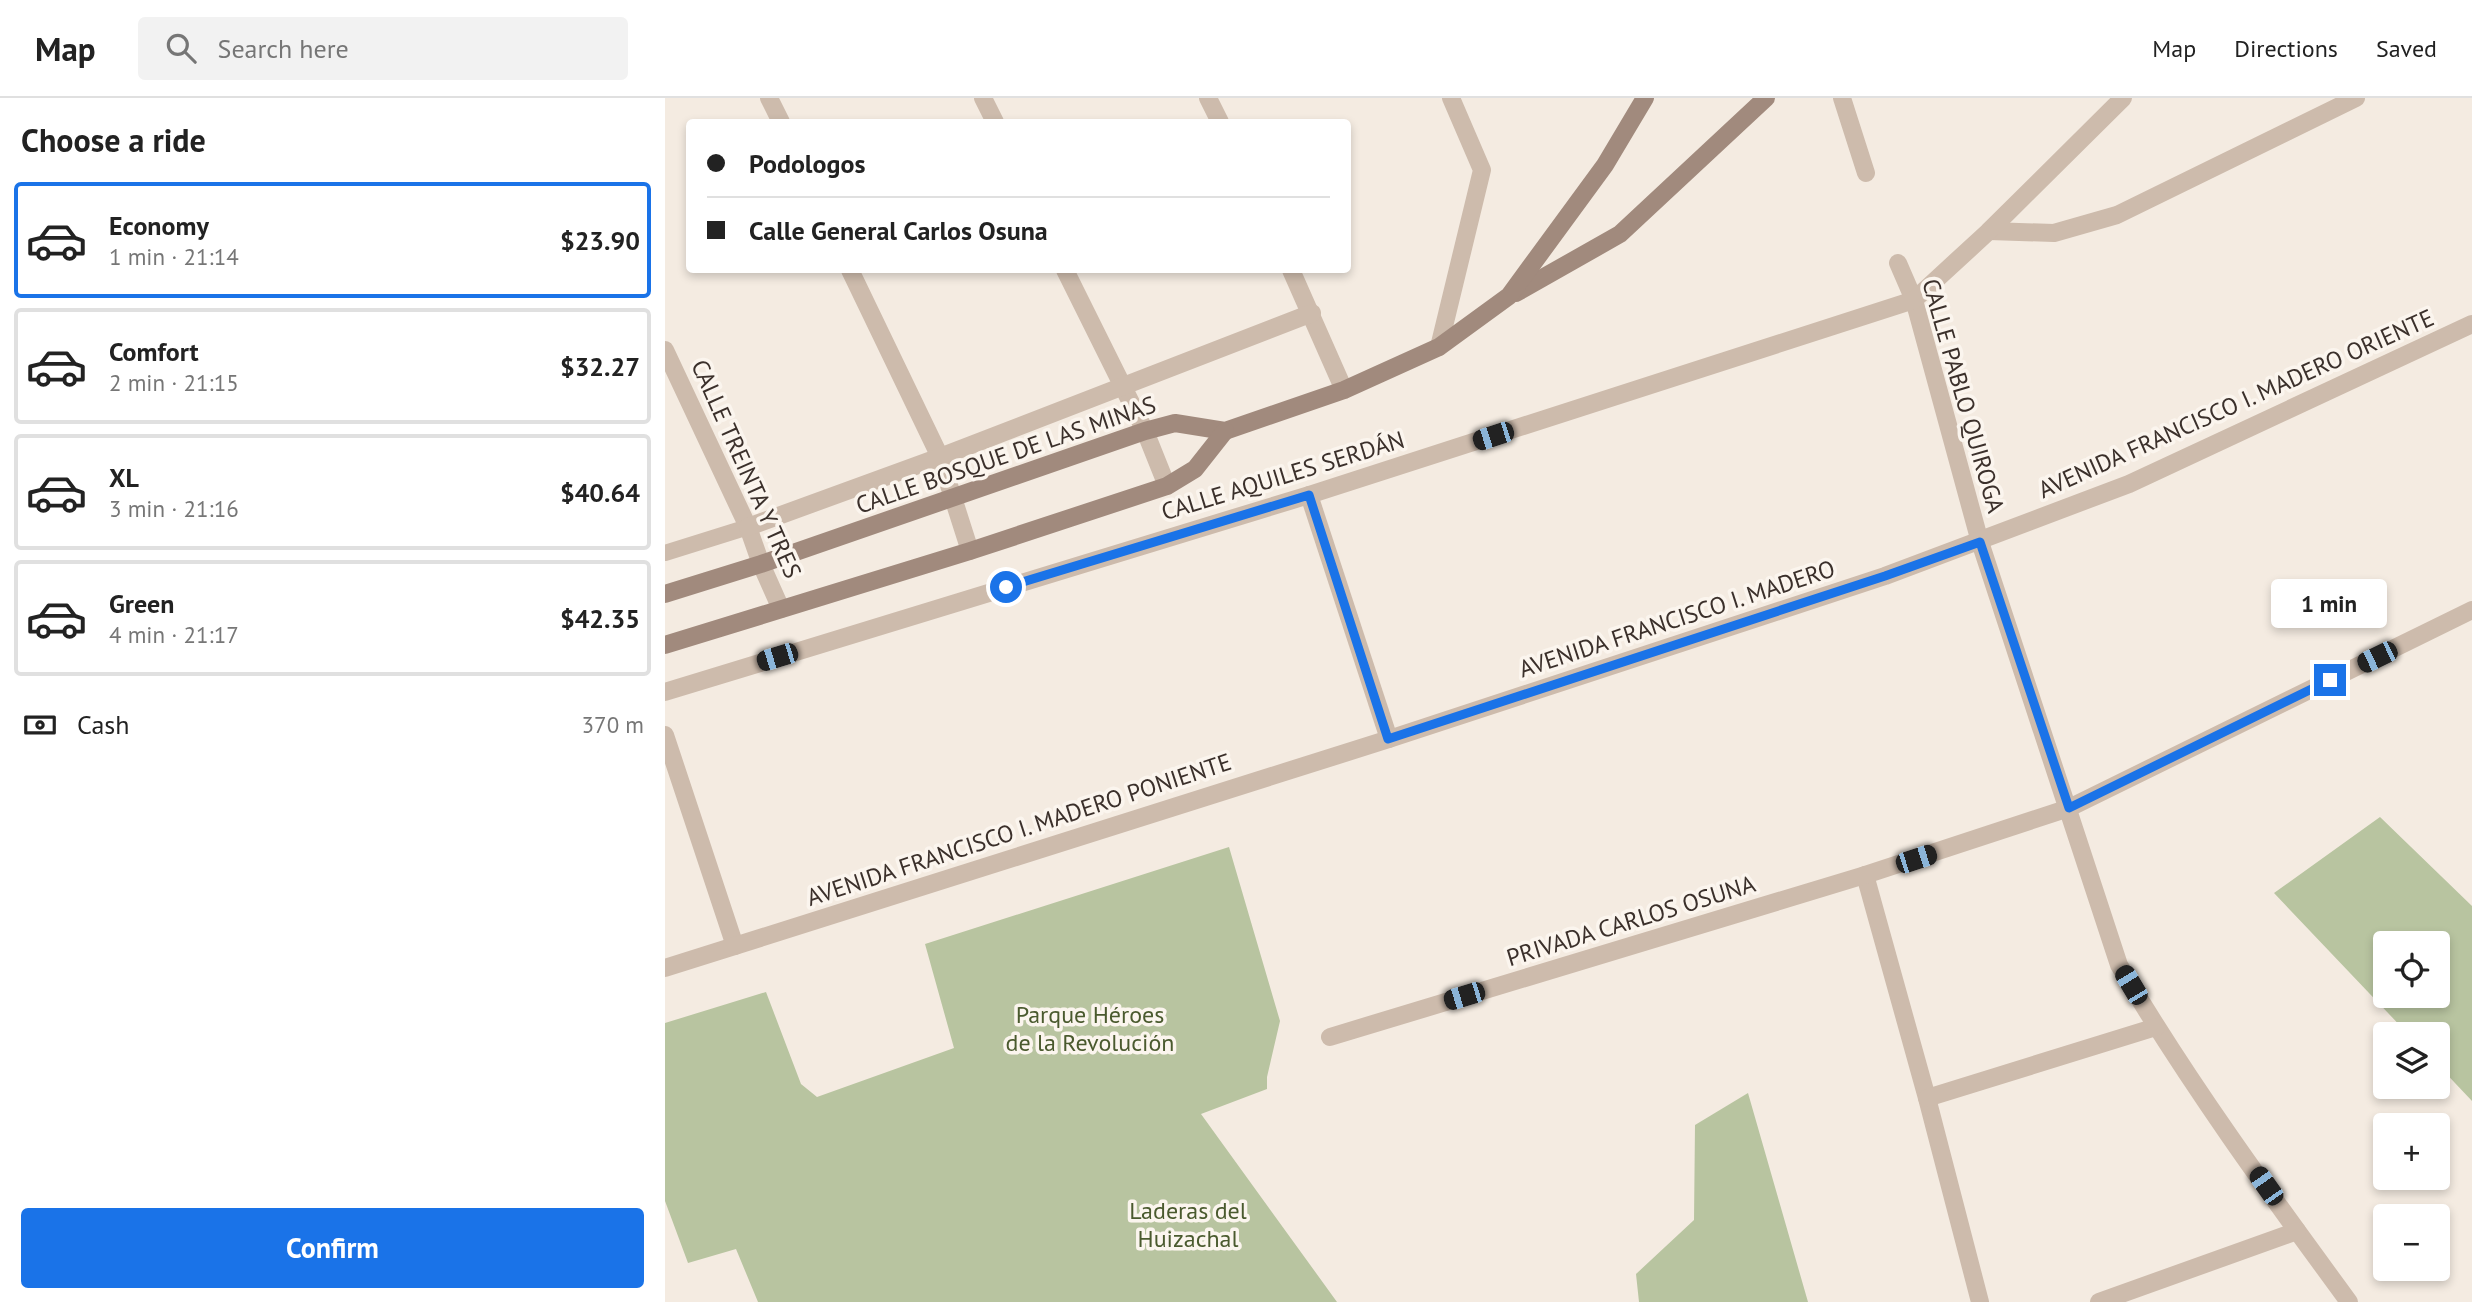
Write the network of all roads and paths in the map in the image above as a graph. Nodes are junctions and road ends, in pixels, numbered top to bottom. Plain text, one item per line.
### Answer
1 (769, 98) edge
2 (983, 98) edge
3 (1208, 98) edge
4 (1451, 98) edge
5 (1644, 98) edge
6 (1766, 98) edge
7 (1842, 98) edge
8 (2123, 98) edge
9 (2355, 98) edge
10 (780, 119) edge
11 (994, 119) edge
12 (1218, 119) edge
13 (1866, 173) dead end
14 (1989, 231) junction
15 (1898, 263) dead end
16 (852, 273) edge
17 (1066, 273) edge
18 (1292, 273) edge
19 (1509, 296) junction
20 (1914, 300) junction
21 (1312, 313) junction
22 (2472, 324) edge
23 (1439, 347) junction
24 (665, 349) edge
25 (1121, 386) junction
26 (1344, 390) junction
27 (1225, 430) junction
28 (1145, 431) junction
29 (940, 457) junction
30 (1167, 485) junction
31 (1309, 495) junction
32 (954, 498) junction
33 (748, 527) junction
34 (1980, 542) junction
35 (969, 551) junction
36 (665, 553) edge
37 (761, 564) junction
38 (665, 594) edge
39 (781, 609) junction
40 (2472, 610) edge
41 (665, 645) edge
42 (665, 692) edge
43 (665, 735) edge
44 (1388, 739) junction
45 (2069, 808) junction
46 (1865, 875) junction
47 (735, 946) junction
48 (665, 968) edge
49 (2155, 1027) junction
50 (1331, 1037) dead end
51 (1927, 1098) junction
52 (2297, 1231) junction
53 (1980, 1302) edge
54 (2099, 1302) edge
55 (2350, 1302) edge

1 - 10 street
2 - 11 street
3 - 12 street
4 - 23 street
5 - 19 main road
6 - 19 main road
7 - 13 street
8 - 14 street
9 - 14 street
14 - 20 street
15 - 20 street, CALLE PABLO QUIROGA
16 - 29 street
17 - 25 street
18 - 21 street
19 - 23 main road
20 - 31 street, CALLE AQUILES SERDÁN
20 - 34 street, CALLE PABLO QUIROGA
21 - 25 street
21 - 26 street
22 - 34 street, AVENIDA FRANCISCO I. MADERO ORIENTE
23 - 26 main road
24 - 33 street, CALLE TREINTA Y TRES
25 - 28 street
25 - 29 street
26 - 27 main road
27 - 28 main road, CALLE BOSQUE DE LAS MINAS
27 - 30 main road
28 - 30 street
28 - 32 main road, CALLE BOSQUE DE LAS MINAS
29 - 32 street
29 - 33 street
30 - 35 main road
31 - 42 street, CALLE AQUILES SERDÁN
31 - 44 street
32 - 35 street
32 - 37 main road, CALLE BOSQUE DE LAS MINAS
33 - 36 lane
33 - 37 street, CALLE TREINTA Y TRES
34 - 44 street, AVENIDA FRANCISCO I. MADERO
34 - 45 street, CALLE PABLO QUIROGA
35 - 39 main road
37 - 38 main road, CALLE BOSQUE DE LAS MINAS
37 - 39 street, CALLE TREINTA Y TRES
39 - 41 main road
40 - 45 street, PRIVADA CARLOS OSUNA
43 - 47 street
44 - 47 street, AVENIDA FRANCISCO I. MADERO PONIENTE
45 - 46 street, PRIVADA CARLOS OSUNA
45 - 49 street, CALLE PABLO QUIROGA
46 - 50 street, PRIVADA CARLOS OSUNA
46 - 51 street
47 - 48 street, AVENIDA FRANCISCO I. MADERO PONIENTE
49 - 51 street
49 - 52 street, CALLE PABLO QUIROGA
51 - 53 street
52 - 54 street
52 - 55 street, CALLE PABLO QUIROGA

